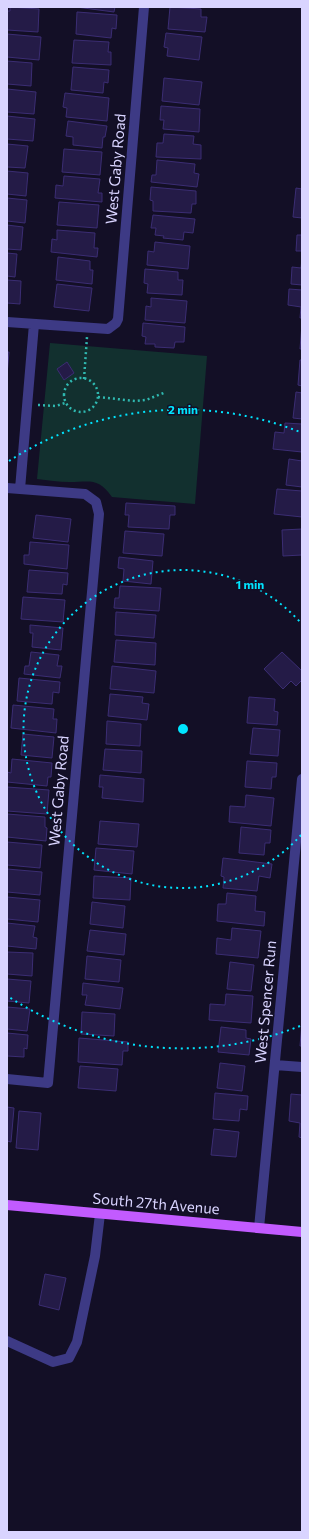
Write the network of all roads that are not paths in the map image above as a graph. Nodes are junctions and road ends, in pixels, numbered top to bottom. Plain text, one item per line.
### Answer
1 (144, 7) edge
2 (7, 322) edge
3 (34, 324) junction
4 (7, 488) edge
5 (20, 489) junction
6 (302, 779) edge
7 (275, 1065) junction
8 (302, 1067) edge
9 (7, 1079) edge
10 (7, 1205) edge
11 (100, 1214) junction
12 (259, 1228) junction
13 (302, 1232) edge
14 (7, 1341) edge

1 - 3 street, West Gaby Road
2 - 3 street
3 - 5 street
4 - 5 street
5 - 9 street, West Gaby Road
6 - 7 street, West Spencer Run
7 - 8 street
7 - 12 street, West Spencer Run
10 - 11 main road, South 27th Avenue
11 - 12 main road, South 27th Avenue
11 - 14 street
12 - 13 main road, South 27th Avenue

